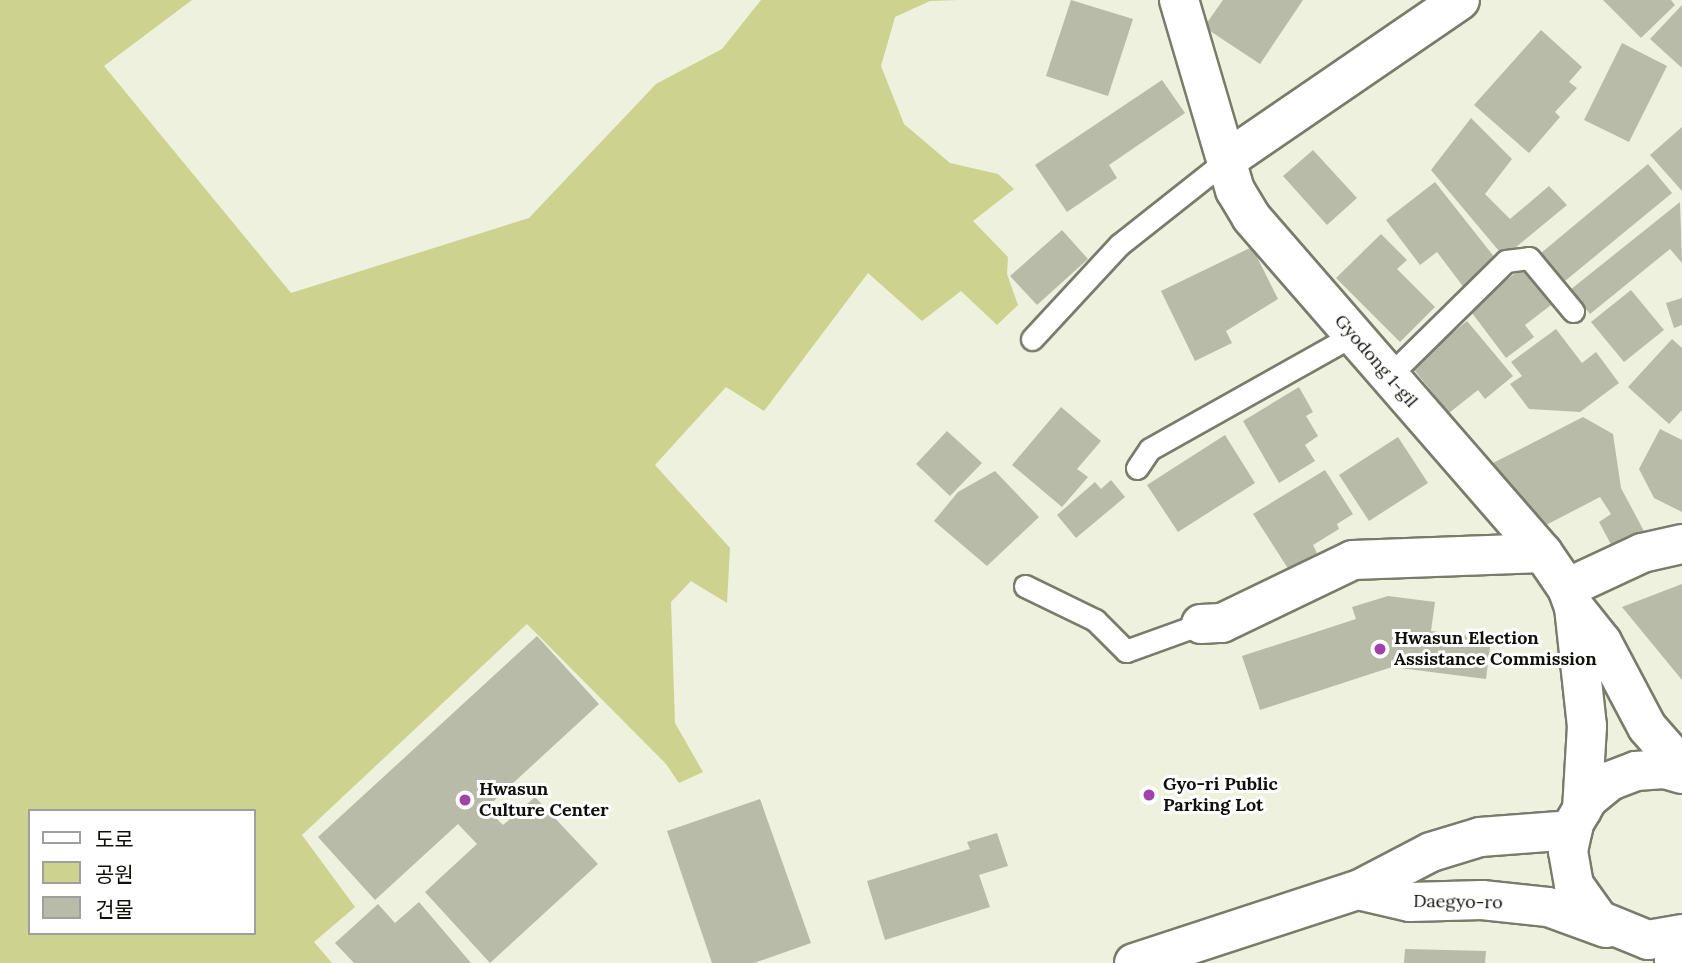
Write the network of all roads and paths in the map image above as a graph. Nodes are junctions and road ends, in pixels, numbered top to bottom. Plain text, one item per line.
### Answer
1 (1179, 0) edge
2 (1460, 0) edge
3 (1228, 159) junction
4 (1573, 311) dead end
5 (1353, 335) junction
6 (1032, 339) dead end
7 (1389, 376) junction
8 (1138, 468) dead end
9 (1682, 544) edge
10 (1543, 553) junction
11 (1025, 586) dead end
12 (1571, 598) junction
13 (1201, 624) joint
14 (1682, 767) edge
15 (1682, 775) edge
16 (1577, 820) junction
17 (1358, 890) junction
18 (1622, 933) junction
19 (1677, 945) edge
20 (1134, 963) edge

1 - 3 street, Gyodong 1-gil
2 - 3 street
3 - 5 street, Gyodong 1-gil
3 - 6 lane
4 - 7 lane
5 - 7 street, Gyodong 1-gil
5 - 8 lane
7 - 10 street, Gyodong 1-gil
9 - 12 street
10 - 12 street, Gyodong 1-gil
10 - 13 street
11 - 13 lane
12 - 14 street, Gyodong 1-gil
12 - 16 street
15 - 16 street
16 - 17 street
16 - 18 street
17 - 18 street, Daegyo-ro
17 - 20 street
18 - 19 street

